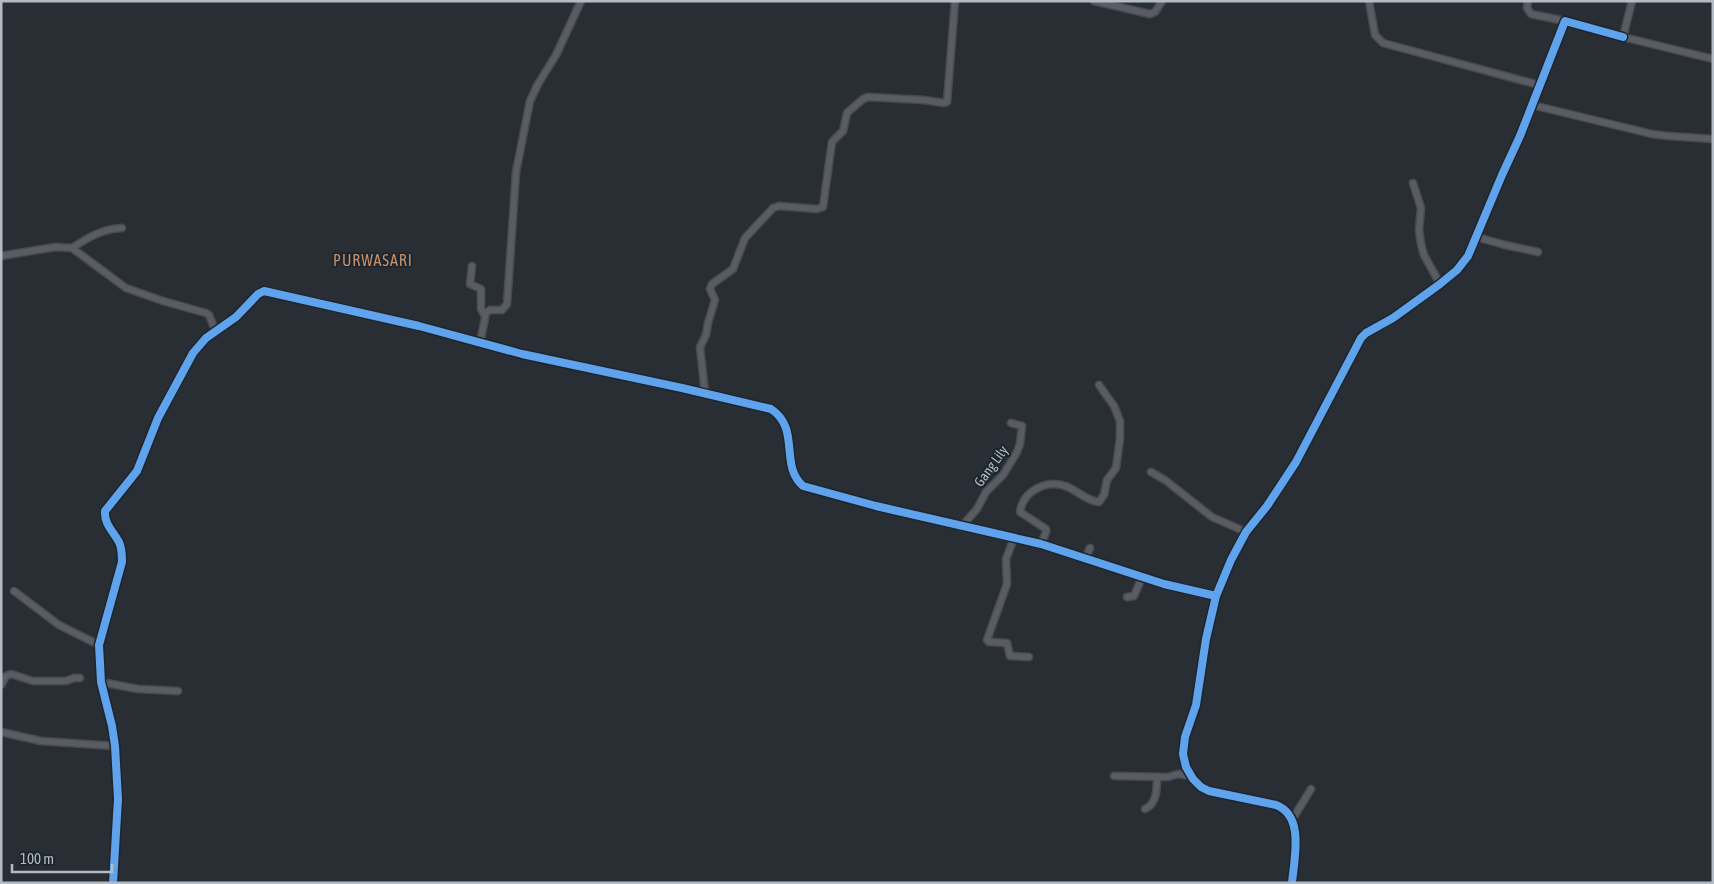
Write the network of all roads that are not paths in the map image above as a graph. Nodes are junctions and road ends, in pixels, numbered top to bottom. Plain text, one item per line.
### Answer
1 (581, 1) edge
2 (954, 1) edge
3 (1094, 1) edge
4 (1162, 1) edge
5 (1369, 1) edge
6 (1528, 1) edge
7 (1632, 1) edge
8 (1565, 21) junction
9 (1623, 37) junction
10 (1713, 59) edge
11 (1539, 85) junction
12 (1532, 105) junction
13 (1713, 139) edge
14 (1413, 183) dead end
15 (122, 228) dead end
16 (1477, 237) junction
17 (72, 248) junction
18 (1538, 252) dead end
19 (1, 256) edge
20 (472, 266) dead end
21 (1440, 284) junction
22 (485, 316) junction
23 (215, 330) junction
24 (480, 343) junction
25 (1099, 385) dead end
26 (705, 393) junction
27 (1011, 423) dead end
28 (1151, 472) dead end
29 (961, 527) junction
30 (1246, 532) junction
31 (1014, 538) junction
32 (1041, 544) junction
33 (1090, 548) dead end
34 (1086, 559) junction
35 (1142, 577) junction
36 (14, 591) dead end
37 (1216, 596) junction
38 (1127, 597) dead end
39 (99, 645) junction
40 (1028, 657) dead end
41 (80, 678) dead end
42 (101, 682) junction
43 (1, 685) edge
44 (178, 691) dead end
45 (1, 732) edge
46 (115, 746) junction
47 (1114, 776) dead end
48 (1191, 776) junction
49 (1157, 777) junction
50 (1311, 789) dead end
51 (1145, 809) dead end
52 (1292, 820) junction
53 (113, 883) edge
54 (1292, 883) edge

1 - 22 street
2 - 26 street
3 - 4 street
5 - 11 street
6 - 8 street
7 - 9 street
8 - 9 street
8 - 11 street
9 - 10 street
11 - 12 street
12 - 13 street
12 - 16 street
14 - 21 street
15 - 17 street
16 - 18 street
16 - 21 street
17 - 19 street
17 - 23 street
20 - 22 street
21 - 30 street
22 - 24 street
23 - 24 street
23 - 39 street
24 - 26 street
25 - 32 street
26 - 29 street
27 - 29 street, Gang Lily
28 - 30 street
29 - 31 street
30 - 37 street
31 - 32 street
31 - 40 street
32 - 34 street
33 - 34 street
34 - 35 street
35 - 37 street
35 - 38 street
36 - 39 street
37 - 48 street
39 - 42 street
41 - 43 street
42 - 44 street
42 - 46 street
45 - 46 street
46 - 53 street
47 - 49 street
48 - 49 street
48 - 52 street
49 - 51 street
50 - 52 street
52 - 54 street

